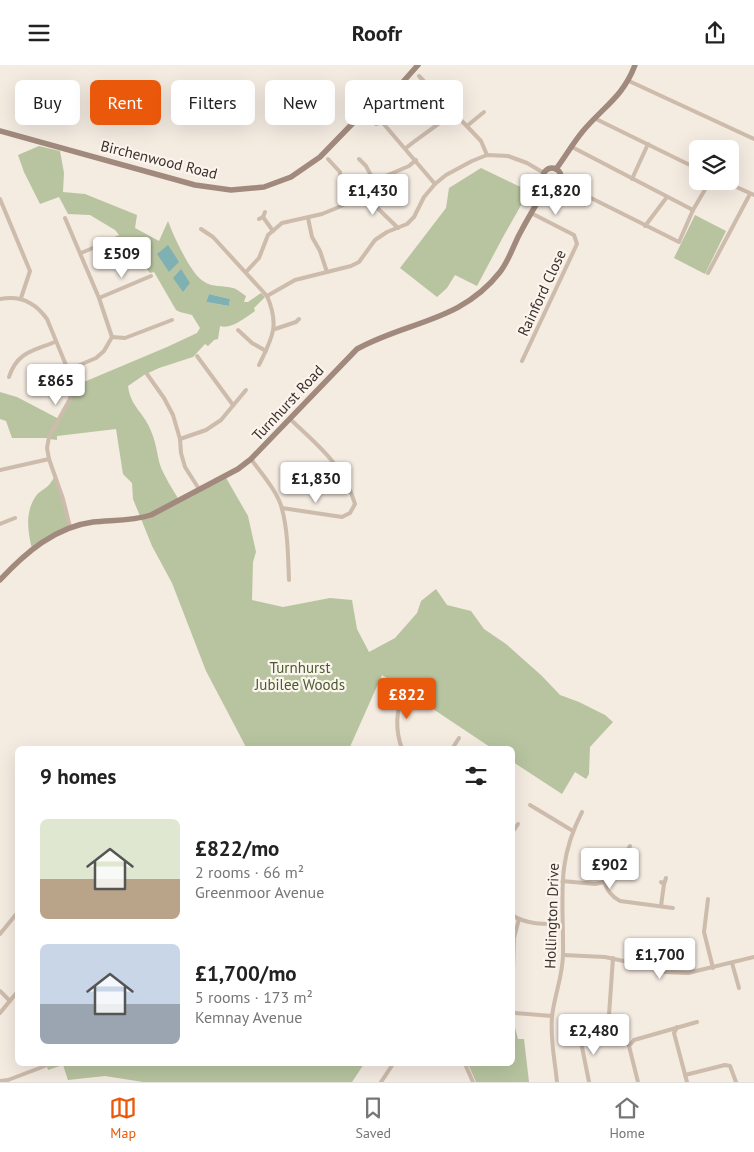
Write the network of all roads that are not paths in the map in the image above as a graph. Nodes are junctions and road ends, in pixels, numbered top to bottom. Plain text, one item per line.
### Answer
1 (418, 65) edge
2 (635, 65) edge
3 (420, 76) dead end
4 (422, 80) edge
5 (629, 81) junction
6 (484, 112) dead end
7 (596, 119) junction
8 (463, 121) edge
9 (385, 125) edge
10 (439, 125) edge
11 (467, 126) junction
12 (1, 131) edge
13 (754, 139) edge
14 (648, 144) junction
15 (572, 147) junction
16 (406, 148) junction
17 (487, 155) junction
18 (328, 159) dead end
19 (359, 159) dead end
20 (416, 160) junction
21 (689, 164) edge
22 (556, 169) junction
23 (544, 173) junction
24 (632, 179) junction
25 (374, 181) junction
26 (560, 182) junction
27 (435, 183) junction
28 (548, 185) junction
29 (739, 189) edge
30 (705, 190) edge
31 (360, 191) junction
32 (752, 195) edge
33 (667, 197) junction
34 (0, 199) edge
35 (349, 203) junction
36 (696, 208) junction
37 (530, 213) junction
38 (262, 216) dead end
39 (308, 217) junction
40 (65, 218) dead end
41 (645, 226) junction
42 (398, 228) junction
43 (201, 229) dead end
44 (213, 229) dead end
45 (274, 231) junction
46 (209, 234) junction
47 (119, 237) dead end
48 (81, 253) junction
49 (246, 272) junction
50 (327, 272) junction
51 (708, 273) dead end
52 (151, 276) dead end
53 (268, 296) junction
54 (21, 298) junction
55 (99, 298) junction
56 (0, 299) edge
57 (172, 320) dead end
58 (299, 327) dead end
59 (275, 329) junction
60 (238, 330) dead end
61 (112, 337) junction
62 (55, 342) junction
63 (266, 351) junction
64 (196, 356) dead end
65 (522, 361) dead end
66 (259, 365) dead end
67 (68, 370) junction
68 (147, 374) dead end
69 (9, 377) dead end
70 (246, 390) dead end
71 (233, 405) junction
72 (290, 419) junction
73 (180, 439) junction
74 (48, 459) junction
75 (251, 459) junction
76 (0, 470) edge
77 (199, 489) junction
78 (282, 508) junction
79 (15, 518) dead end
80 (7, 520) junction
81 (0, 524) edge
82 (10, 526) dead end
83 (70, 527) junction
84 (0, 580) edge
85 (289, 580) dead end
86 (404, 691) dead end
87 (459, 737) dead end
88 (451, 738) dead end
89 (456, 742) junction
90 (401, 746) edge
91 (454, 746) edge
92 (530, 805) dead end
93 (582, 812) dead end
94 (518, 823) dead end
95 (515, 830) edge
96 (573, 831) junction
97 (622, 847) dead end
98 (666, 878) dead end
99 (562, 881) junction
100 (604, 882) junction
101 (708, 899) dead end
102 (661, 906) junction
103 (706, 907) junction
104 (713, 907) dead end
105 (673, 908) dead end
106 (15, 916) edge
107 (515, 917) edge
108 (519, 919) junction
109 (562, 924) junction
110 (0, 933) edge
111 (515, 934) edge
112 (563, 955) junction
113 (754, 957) edge
114 (613, 958) junction
115 (732, 963) junction
116 (713, 968) junction
117 (740, 988) dead end
118 (0, 991) edge
119 (15, 995) edge
120 (10, 1001) junction
121 (610, 1009) junction
122 (604, 1010) dead end
123 (0, 1013) edge
124 (515, 1013) dead end
125 (610, 1015) dead end
126 (552, 1016) junction
127 (697, 1022) dead end
128 (677, 1027) junction
129 (579, 1032) dead end
130 (45, 1066) edge
131 (392, 1066) edge
132 (466, 1066) edge
133 (686, 1075) junction
134 (0, 1081) edge
135 (381, 1082) edge
136 (473, 1082) edge
137 (557, 1082) edge
138 (590, 1082) edge
139 (638, 1082) edge
140 (686, 1082) edge
141 (736, 1082) edge

1 - 12 street, Birchenwood Road
2 - 5 street
3 - 4 street
5 - 7 street
5 - 13 street
6 - 11 street
7 - 14 street
7 - 15 street
8 - 11 street
9 - 16 street
10 - 16 street
11 - 17 street
14 - 21 street
14 - 24 street
15 - 22 street
15 - 24 street
16 - 20 street
17 - 23 street
17 - 27 street
18 - 35 street
19 - 25 street
20 - 25 street
20 - 27 street
22 - 23 street
22 - 26 street
23 - 28 street
24 - 33 street
25 - 31 street
26 - 28 street
26 - 41 street
27 - 42 street
28 - 37 street, Turnhurst Road
29 - 32 street
30 - 36 street
31 - 35 street
31 - 42 street
32 - 51 street
33 - 36 street
33 - 41 street
34 - 54 street
35 - 39 street
36 - 41 street
37 - 65 street, Rainford Close
37 - 72 street, Turnhurst Road
38 - 45 street
39 - 45 street
39 - 50 street
40 - 48 street
42 - 50 street
43 - 46 street
44 - 46 street
45 - 49 street
46 - 49 street
47 - 48 street
48 - 55 street
49 - 53 street
50 - 53 street
52 - 55 street
53 - 59 street
54 - 56 street
54 - 62 street
55 - 61 street
57 - 61 street
58 - 59 street
59 - 63 street
60 - 63 street
61 - 67 street
62 - 67 street
62 - 69 street
63 - 66 street
64 - 71 street
67 - 74 street
68 - 73 street
70 - 71 street
71 - 73 street
72 - 75 street, Turnhurst Road
72 - 78 street
73 - 77 street
74 - 76 street
74 - 83 street
75 - 77 street, Turnhurst Road
75 - 78 street
77 - 83 street, Turnhurst Road
78 - 85 street
79 - 80 street
80 - 81 street
80 - 82 street
83 - 84 street, Turnhurst Road
86 - 90 street
87 - 89 street
88 - 89 street
89 - 91 street
92 - 96 street
93 - 96 street, Hollington Drive
94 - 95 street
96 - 99 street, Hollington Drive
97 - 100 street
98 - 102 street
99 - 100 street
99 - 109 street, Hollington Drive
100 - 102 street
101 - 103 street
102 - 105 street
103 - 104 street
103 - 116 street
106 - 110 street
107 - 108 street
108 - 109 street
108 - 111 street
109 - 112 street, Hollington Drive
112 - 114 street
112 - 126 street, Hollington Drive
113 - 115 street
114 - 116 street
114 - 121 street
115 - 116 street
115 - 117 street
118 - 120 street
119 - 120 street
120 - 123 street
121 - 122 street
121 - 125 street
124 - 126 street
126 - 137 street, Hollington Drive
127 - 128 street
128 - 133 street
128 - 139 street
129 - 138 street
130 - 134 street
131 - 135 street
132 - 136 street
133 - 140 street
133 - 141 street

